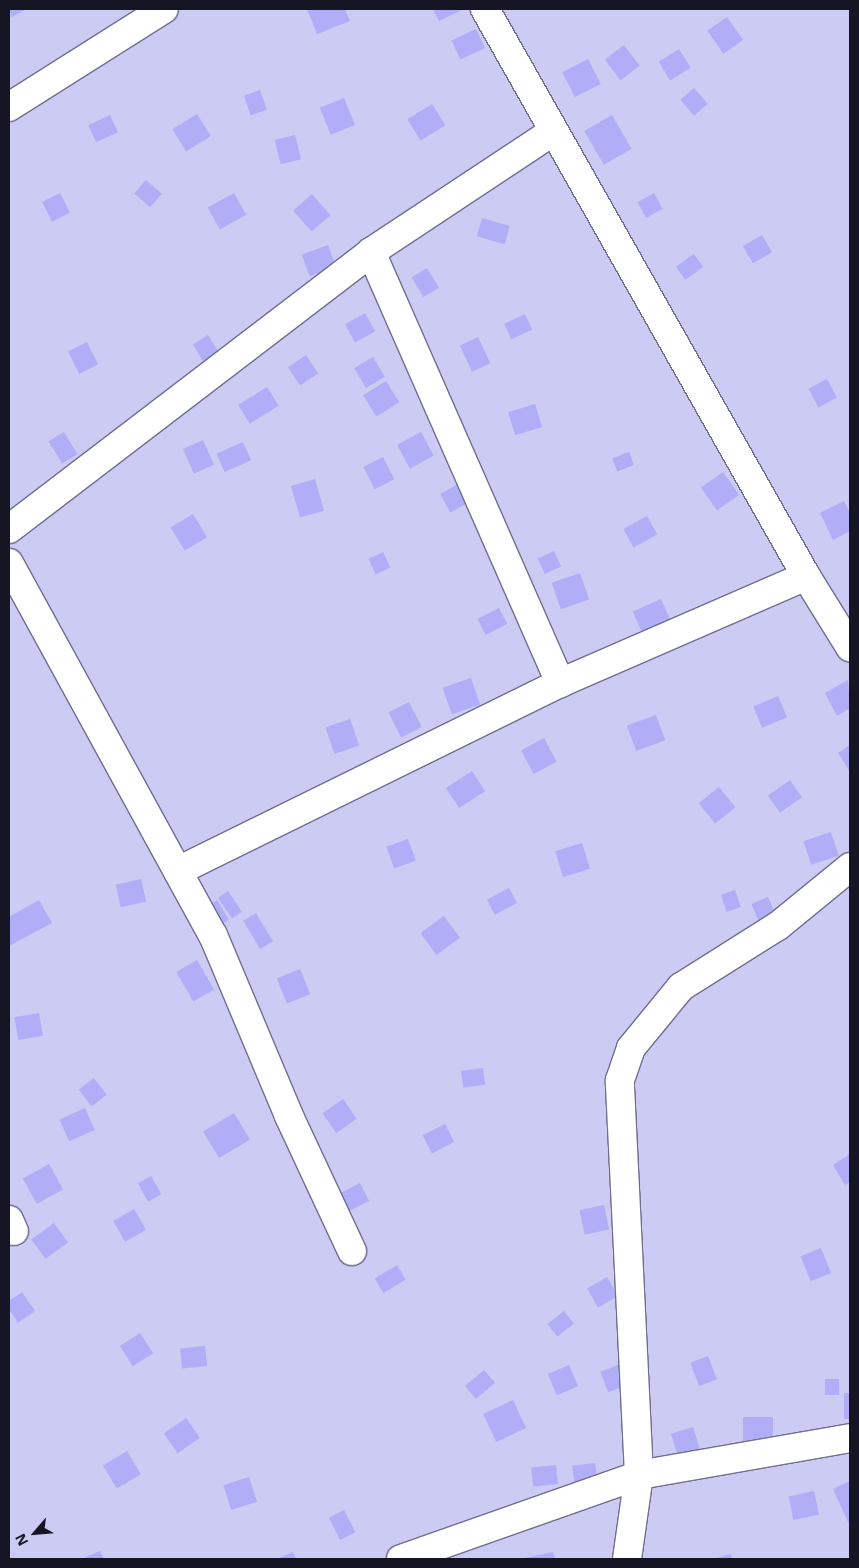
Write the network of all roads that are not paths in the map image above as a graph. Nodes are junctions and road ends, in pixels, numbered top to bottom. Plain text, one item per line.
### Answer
1 (164, 9) edge
2 (485, 9) edge
3 (9, 107) edge
4 (554, 131) junction
5 (371, 252) junction
6 (9, 529) edge
7 (9, 563) edge
8 (806, 576) junction
9 (850, 646) edge
10 (560, 683) junction
11 (850, 867) edge
12 (178, 871) junction
13 (352, 1251) dead end
14 (850, 1438) edge
15 (639, 1475) junction
16 (401, 1559) edge
17 (627, 1559) edge

1 - 3 street
2 - 4 street
4 - 5 street
4 - 8 street
5 - 6 street
5 - 10 street
7 - 12 street
8 - 9 street
8 - 10 street
10 - 12 street
11 - 15 street
12 - 13 street
14 - 15 street
15 - 16 street
15 - 17 street

